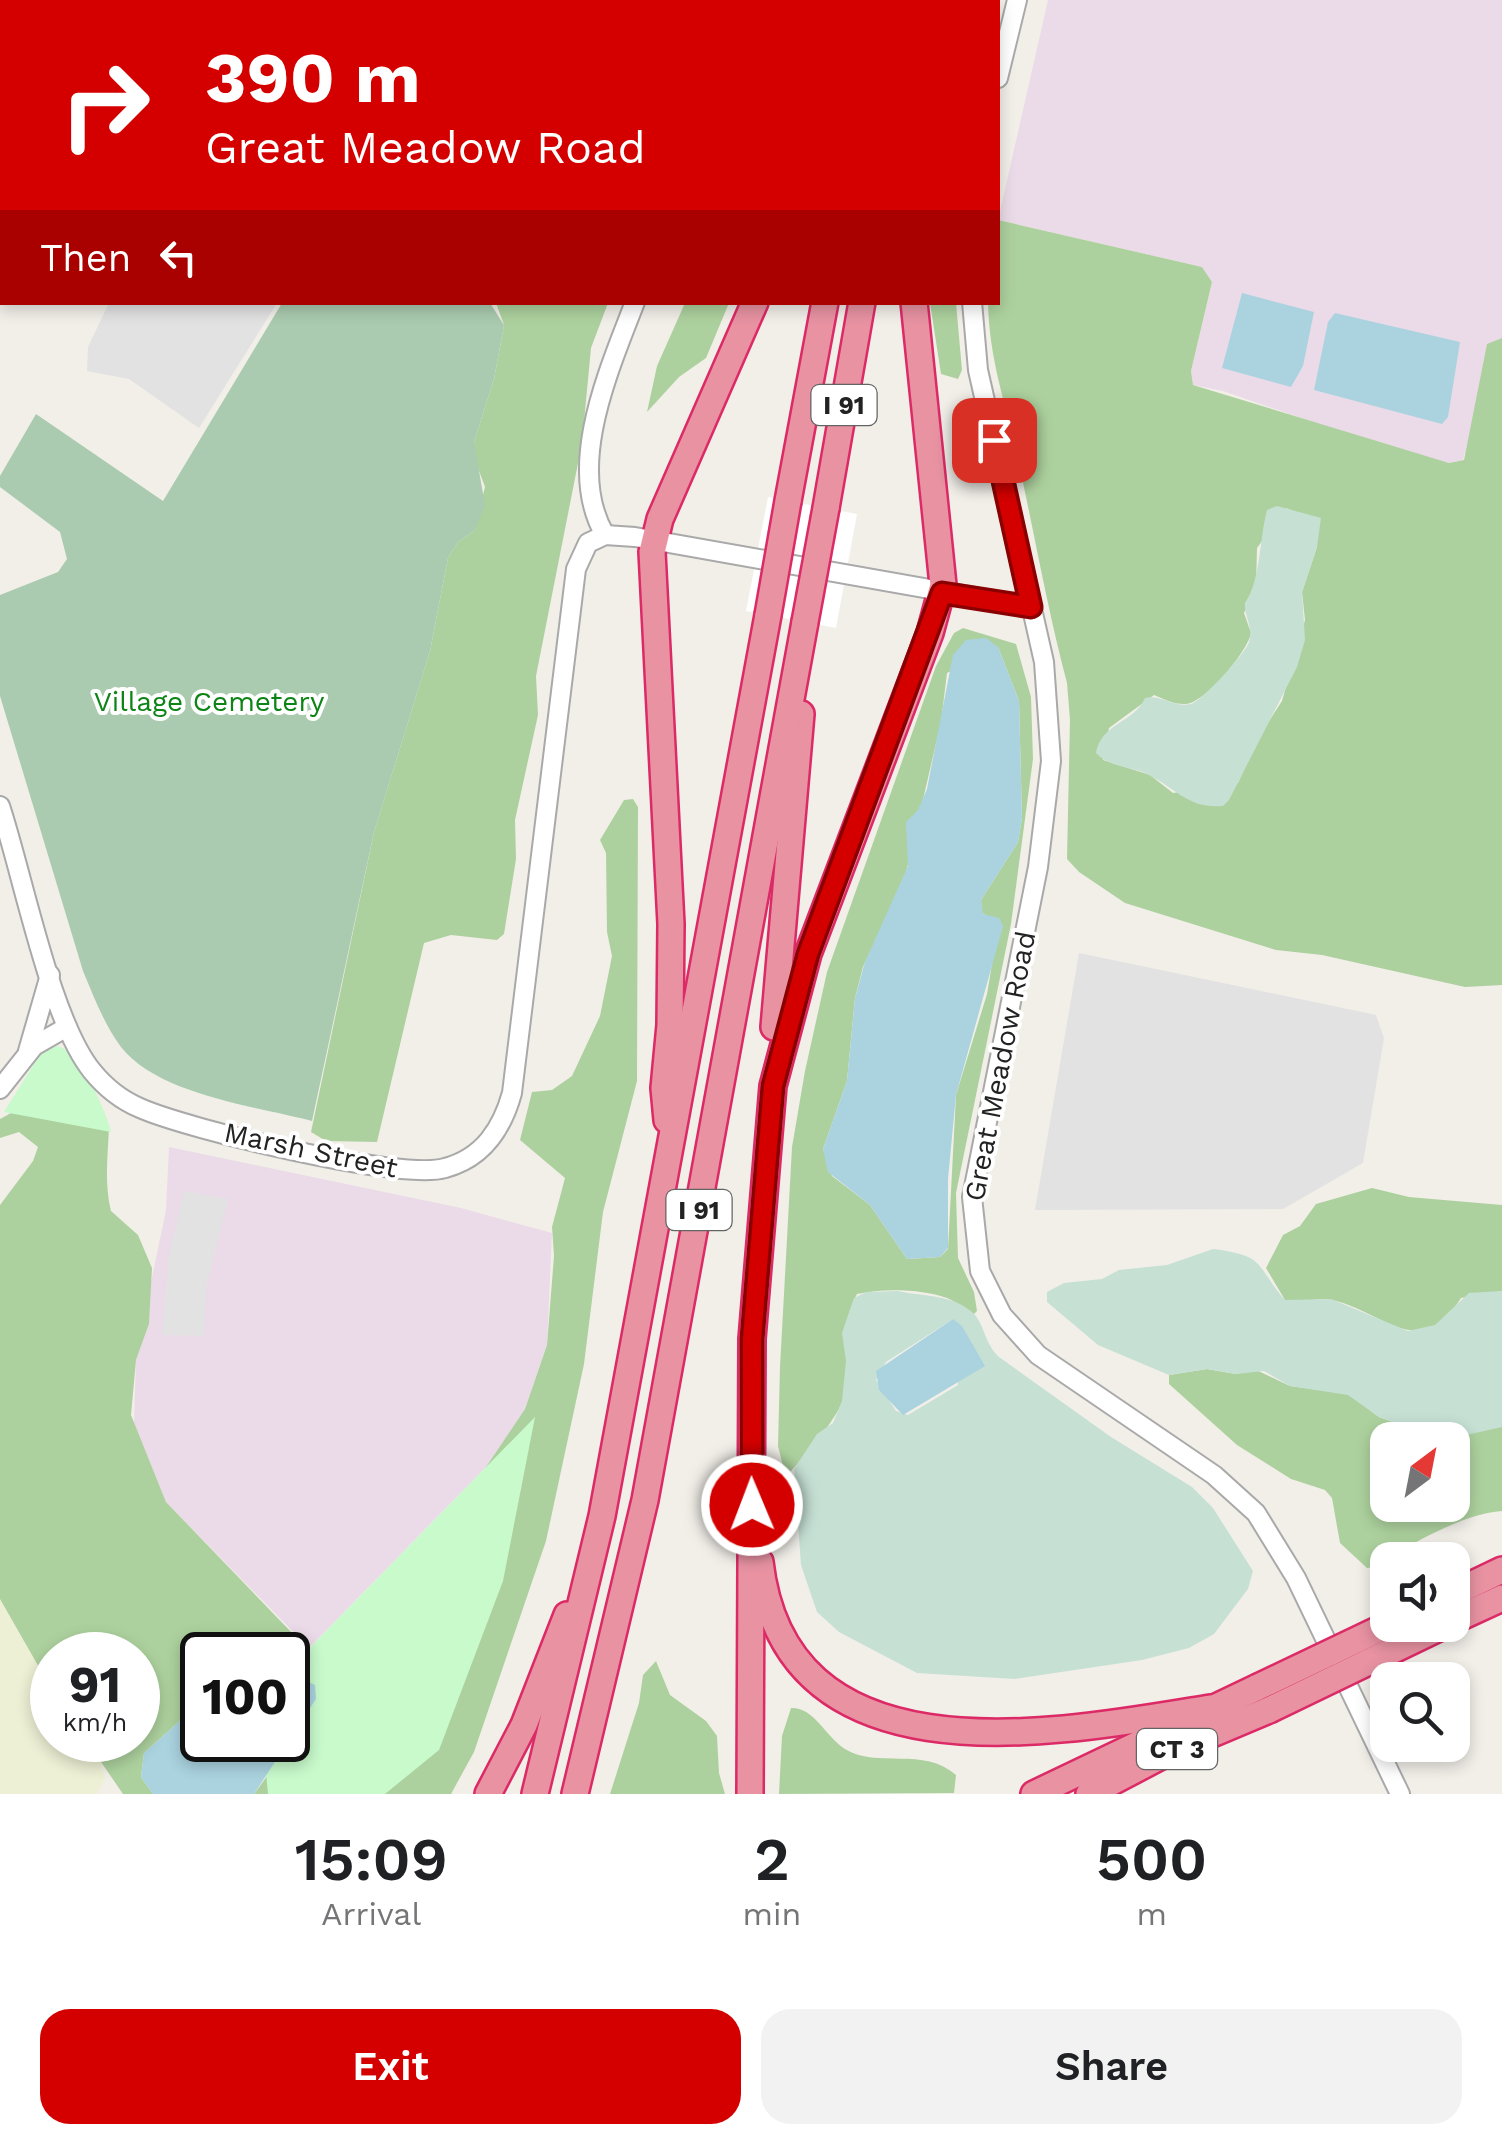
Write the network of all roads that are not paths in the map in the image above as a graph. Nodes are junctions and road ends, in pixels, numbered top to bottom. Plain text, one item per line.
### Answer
1 (1016, 0) edge
2 (1000, 69) edge
3 (633, 305) edge
4 (755, 305) edge
5 (824, 305) edge
6 (861, 305) edge
7 (914, 305) edge
8 (972, 305) edge
9 (606, 535) junction
10 (653, 540) junction
11 (942, 593) junction
12 (1031, 607) junction
13 (796, 675) junction
14 (0, 806) edge
15 (50, 974) junction
16 (67, 1027) junction
17 (24, 1057) junction
18 (773, 1086) junction
19 (0, 1089) edge
20 (672, 1139) junction
21 (752, 1505) junction
22 (590, 1570) junction
23 (1502, 1570) edge
24 (1470, 1585) edge
25 (1502, 1598) edge
26 (1470, 1613) edge
27 (1370, 1636) edge
28 (1403, 1642) edge
29 (1264, 1699) junction
30 (1210, 1708) junction
31 (1237, 1725) junction
32 (488, 1794) edge
33 (535, 1794) edge
34 (576, 1794) edge
35 (750, 1794) edge
36 (1034, 1794) edge
37 (1090, 1794) edge
38 (1113, 1794) edge
39 (1400, 1794) edge

1 - 2 street
3 - 9 street
4 - 10 highway
5 - 20 highway, I 91, bridge
6 - 13 highway, I 91, bridge
7 - 11 highway
8 - 12 street, Great Meadow Road
9 - 10 street
9 - 16 street, Marsh Street
10 - 11 street
10 - 20 highway
11 - 12 street
11 - 18 highway
12 - 39 street, Great Meadow Road
13 - 18 highway
13 - 34 highway, I 91
14 - 15 street, Marsh Street
15 - 16 street, Marsh Street
15 - 17 street
16 - 17 street
17 - 19 street
18 - 21 highway
20 - 22 highway, I 91
21 - 30 highway
21 - 35 highway
22 - 32 highway
22 - 33 highway, I 91
23 - 24 highway
25 - 26 highway
27 - 29 highway, CT 3, bridge
28 - 29 highway, CT 3, bridge
29 - 30 highway, CT 3
29 - 31 highway, CT 3
30 - 36 highway, CT 3
31 - 37 highway, CT 3
31 - 38 highway

